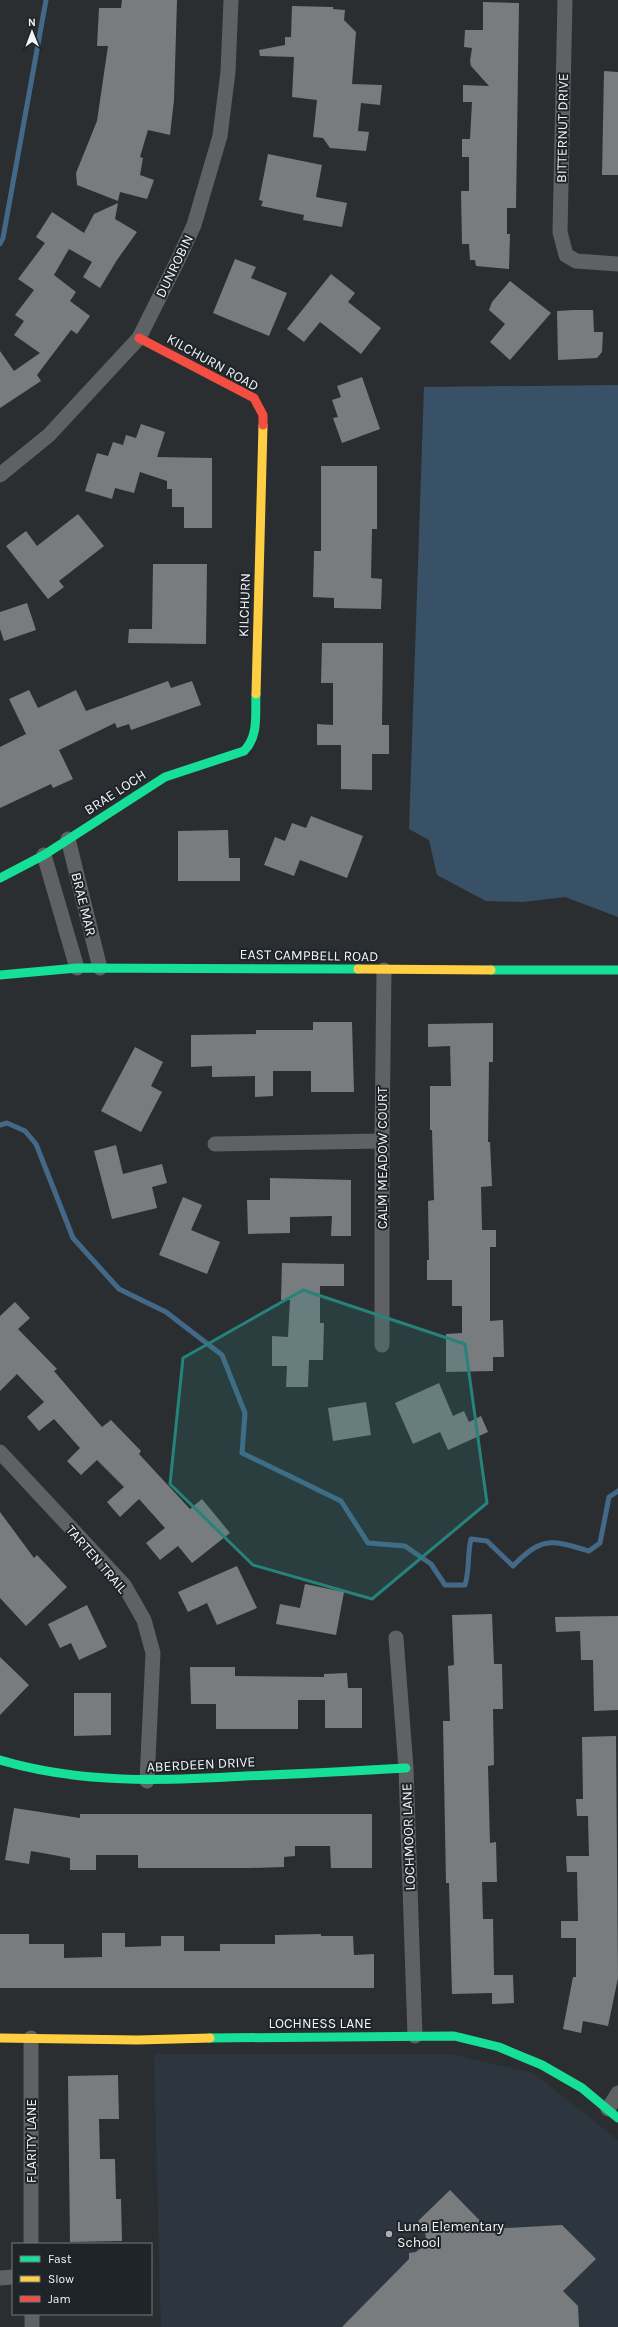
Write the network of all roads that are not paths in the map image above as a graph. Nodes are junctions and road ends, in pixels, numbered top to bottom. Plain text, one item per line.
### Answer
1 (231, 0) edge
2 (565, 0) edge
3 (618, 264) edge
4 (139, 338) junction
5 (262, 467) joint
6 (0, 474) edge
7 (252, 743) joint
8 (68, 839) junction
9 (44, 855) junction
10 (0, 878) edge
11 (77, 968) junction
12 (100, 968) junction
13 (384, 970) junction
14 (618, 970) edge
15 (0, 975) edge
16 (382, 1140) junction
17 (215, 1144) dead end
18 (382, 1345) dead end
19 (0, 1452) edge
20 (396, 1638) dead end
21 (0, 1760) edge
22 (406, 1768) junction
23 (147, 1781) junction
24 (415, 2036) junction
25 (0, 2038) edge
26 (31, 2038) junction
27 (618, 2093) edge
28 (613, 2114) edge
29 (31, 2243) edge
30 (12, 2277) edge
31 (0, 2278) edge
32 (32, 2315) edge
33 (32, 2327) edge

1 - 4 street, DUNROBIN
2 - 3 street, BITTERNUT DRIVE
4 - 5 street, KILCHURN ROAD
4 - 6 street, DUNROBIN
5 - 7 street, KILCHURN
7 - 8 street, BRAE LOCH
8 - 9 street, BRAE LOCH
8 - 12 street, BRAE MAR
9 - 10 street, BRAE LOCH
9 - 11 street, BRAE MAR
11 - 12 street, EAST CAMPBELL ROAD
11 - 15 street, EAST CAMPBELL ROAD
12 - 13 street, EAST CAMPBELL ROAD
13 - 14 street, EAST CAMPBELL ROAD
13 - 16 street, CALM MEADOW COURT
16 - 17 street
16 - 18 street, CALM MEADOW COURT
19 - 23 street, TARTEN TRAIL
20 - 22 street, LOCHMOOR LANE
21 - 23 street, ABERDEEN DRIVE
22 - 23 street, ABERDEEN DRIVE
22 - 24 street, LOCHMOOR LANE
24 - 26 street, LOCHNESS LANE
24 - 28 street, LOCHNESS LANE
25 - 26 street, LOCHNESS LANE
26 - 29 street, FLARITY LANE
27 - 28 street
30 - 31 street
32 - 33 street

